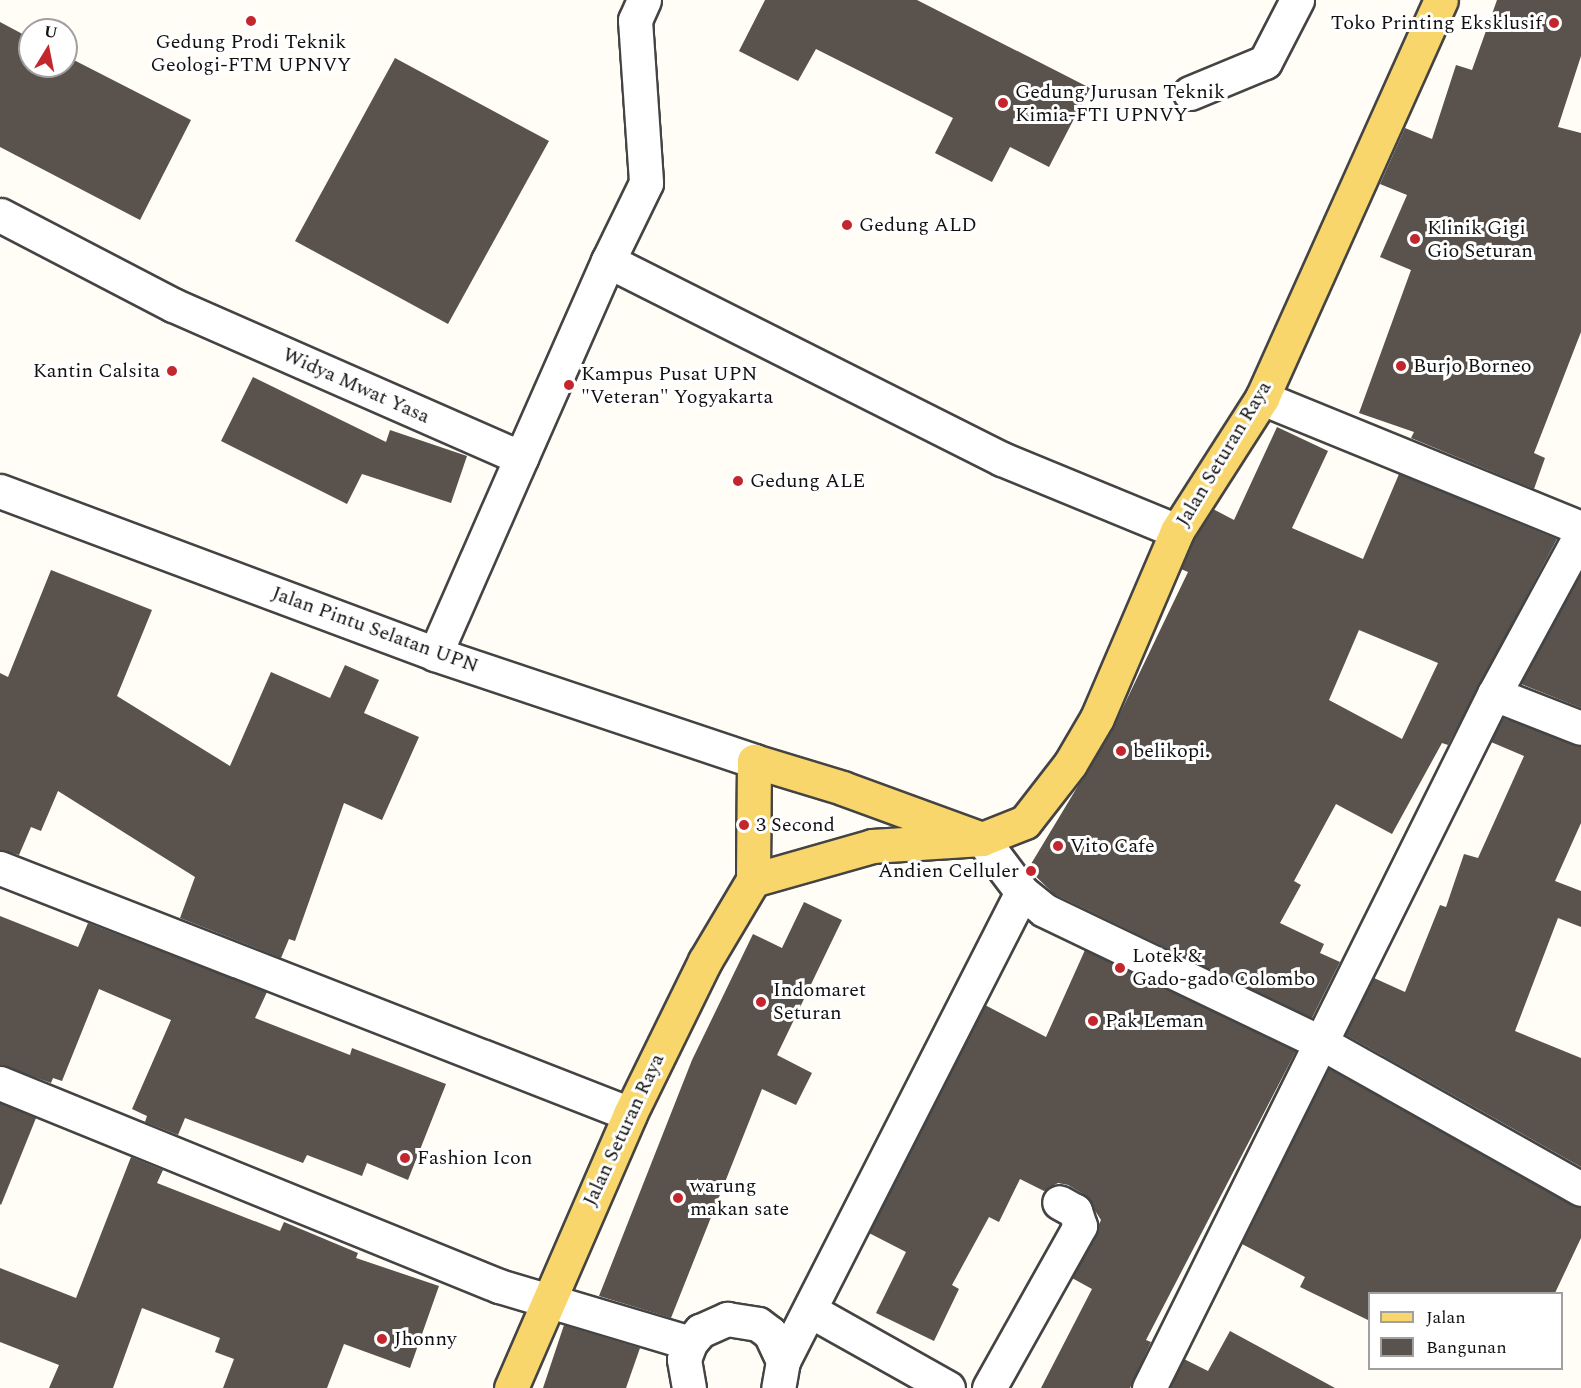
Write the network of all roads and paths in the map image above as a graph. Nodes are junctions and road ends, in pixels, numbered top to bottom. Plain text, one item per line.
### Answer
1 (644, 0) edge
2 (1297, 0) edge
3 (1441, 0) edge
4 (1191, 93) dead end
5 (0, 215) edge
6 (608, 261) junction
7 (1262, 398) junction
8 (521, 459) junction
9 (0, 491) edge
10 (1581, 528) edge
11 (1177, 531) junction
12 (1581, 534) edge
13 (435, 654) junction
14 (1494, 694) junction
15 (1581, 728) edge
16 (754, 761) junction
17 (982, 839) junction
18 (0, 868) edge
19 (753, 880) junction
20 (1022, 892) junction
21 (1322, 1043) junction
22 (0, 1083) edge
23 (630, 1114) junction
24 (1581, 1189) edge
25 (1059, 1202) dead end
26 (547, 1299) junction
27 (811, 1311) junction
28 (690, 1343) junction
29 (781, 1374) edge
30 (511, 1388) edge
31 (689, 1388) edge
32 (948, 1388) edge
33 (989, 1388) edge
34 (1149, 1388) edge

1 - 6 street
2 - 4 street
3 - 7 main road, Jalan Seturan Raya
5 - 8 street, Widya Mwat Yasa
6 - 8 street
6 - 11 street
7 - 10 street
7 - 11 main road, Jalan Seturan Raya
8 - 13 street
9 - 13 street, Jalan Pintu Selatan UPN
11 - 17 main road, Jalan Seturan Raya
12 - 14 street
13 - 16 street, Jalan Pintu Selatan UPN
14 - 15 street
14 - 21 street
16 - 17 main road
16 - 19 main road
17 - 19 main road, Jalan Seturan Raya
17 - 20 street
18 - 23 street
19 - 23 main road, Jalan Seturan Raya
20 - 21 street
20 - 27 street
21 - 24 street
21 - 34 street
22 - 26 street
23 - 26 main road, Jalan Seturan Raya
25 - 33 street
26 - 28 street
26 - 30 main road, Jalan Seturan Raya
27 - 29 street
27 - 32 street
28 - 29 street
28 - 31 street

